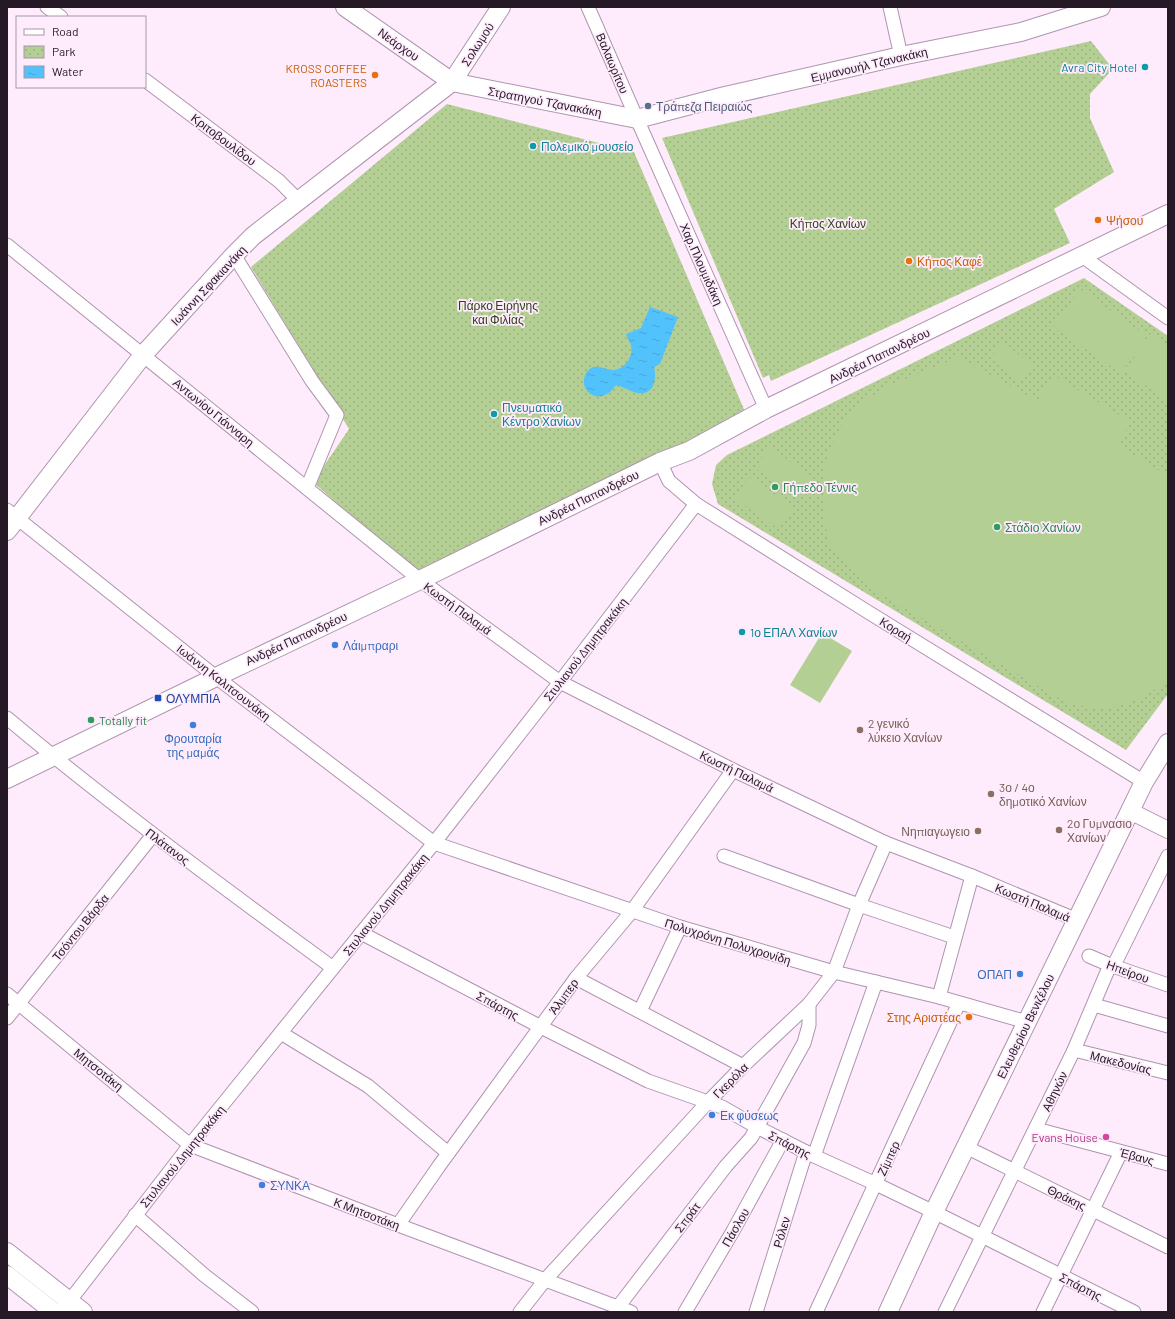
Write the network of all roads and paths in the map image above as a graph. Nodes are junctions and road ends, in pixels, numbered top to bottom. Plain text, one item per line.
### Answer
1 (47, 7) edge
2 (345, 7) edge
3 (501, 7) edge
4 (588, 7) edge
5 (890, 7) edge
6 (1101, 7) edge
7 (60, 16) edge
8 (900, 56) junction
9 (146, 81) edge
10 (452, 82) junction
11 (637, 119) junction
12 (299, 201) junction
13 (1168, 214) edge
14 (7, 245) edge
15 (234, 255) junction
16 (1082, 256) junction
17 (1168, 318) edge
18 (143, 355) junction
19 (766, 409) junction
20 (660, 462) junction
21 (307, 488) junction
22 (696, 504) junction
23 (10, 520) edge
24 (420, 580) junction
25 (216, 677) junction
26 (560, 682) junction
27 (7, 718) edge
28 (1168, 743) edge
29 (52, 756) junction
30 (733, 770) junction
31 (7, 779) edge
32 (1144, 782) junction
33 (1130, 811) junction
34 (1168, 830) edge
35 (154, 835) junction
36 (434, 843) junction
37 (886, 843) junction
38 (724, 856) dead end
39 (1168, 856) edge
40 (972, 876) junction
41 (859, 905) junction
42 (632, 911) junction
43 (1077, 920) junction
44 (680, 927) junction
45 (361, 933) junction
46 (954, 937) junction
47 (1089, 956) dead end
48 (1111, 966) junction
49 (333, 968) junction
50 (834, 972) junction
51 (576, 978) junction
52 (876, 982) junction
53 (1168, 985) edge
54 (7, 994) edge
55 (939, 997) junction
56 (18, 1003) junction
57 (959, 1003) junction
58 (809, 1004) junction
59 (1094, 1005) junction
60 (640, 1012) junction
61 (7, 1018) edge
62 (1027, 1022) junction
63 (1168, 1026) edge
64 (541, 1027) junction
65 (281, 1033) junction
66 (1074, 1050) junction
67 (743, 1066) junction
68 (1168, 1073) edge
69 (707, 1103) junction
70 (757, 1127) junction
71 (1036, 1130) junction
72 (783, 1140) junction
73 (190, 1145) junction
74 (966, 1147) junction
75 (1121, 1152) junction
76 (448, 1153) junction
77 (810, 1154) junction
78 (1168, 1164) edge
79 (1015, 1172) junction
80 (876, 1184) junction
81 (1093, 1210) junction
82 (934, 1212) junction
83 (135, 1215) junction
84 (398, 1225) junction
85 (983, 1236) junction
86 (1168, 1247) edge
87 (7, 1252) edge
88 (7, 1275) edge
89 (1061, 1276) junction
90 (545, 1280) junction
91 (618, 1307) junction
92 (71, 1308) edge
93 (54, 1312) edge
94 (252, 1312) edge
95 (520, 1312) edge
96 (631, 1312) edge
97 (685, 1312) edge
98 (756, 1312) edge
99 (816, 1312) edge
100 (888, 1312) edge
101 (945, 1312) edge
102 (1044, 1312) edge
103 (1134, 1312) edge

1 - 7 street
2 - 10 main road, Νεάρχου
3 - 10 main road, Σολωμού
4 - 11 street, Βαλαωρίτου
5 - 8 street
6 - 8 main road, Εμμανουήλ Τζανακάκη
8 - 11 main road, Εμμανουήλ Τζανακάκη
9 - 12 street, Κριτοβουλίδου
10 - 11 main road, Στρατηγού Τζανακάκη
10 - 12 main road, Ιωάννη Σφακιανάκη
11 - 19 street, Χαρ.Πλουμιδάκη
12 - 15 main road, Ιωάννη Σφακιανάκη
13 - 16 main road, Ανδρέα Παπανδρέου
14 - 18 street, Αντωνίου Γιάνναρη
15 - 18 main road, Ιωάννη Σφακιανάκη
15 - 21 street
16 - 17 street
16 - 19 main road, Ανδρέα Παπανδρέου
18 - 21 street, Αντωνίου Γιάνναρη
18 - 23 main road, Ιωάννη Σφακιανάκη
19 - 20 main road, Ανδρέα Παπανδρέου
20 - 22 street, Κοραή
20 - 24 main road, Ανδρέα Παπανδρέου
21 - 24 street, Αντωνίου Γιάνναρη
22 - 26 street, Στυλιανού Δημητρακάκη
22 - 32 street, Κοραή
23 - 25 street, Ιωάννη Καλιτσουνάκη
24 - 25 main road, Ανδρέα Παπανδρέου
24 - 26 street, Κωστή Παλαμά
25 - 29 main road, Ανδρέα Παπανδρέου
25 - 36 street, Ιωάννη Καλιτσουνάκη
26 - 30 street, Κωστή Παλαμά
26 - 36 street, Στυλιανού Δημητρακάκη
27 - 29 street, Πλάτανος
28 - 32 main road, Ελευθερίου Βενιζέλου
29 - 31 main road, Ανδρέα Παπανδρέου
29 - 35 street, Πλάτανος
30 - 37 street, Κωστή Παλαμά
30 - 42 street, Άλμπερ
32 - 33 main road, Ελευθερίου Βενιζέλου
33 - 34 street
33 - 43 main road, Ελευθερίου Βενιζέλου
35 - 49 street, Πλάτανος
35 - 56 street, Τσόντου Βάρδα
36 - 42 street, Πολυχρόνη Πολυχρονίδη
36 - 45 street, Στυλιανού Δημητρακάκη
37 - 40 street, Κωστή Παλαμά
37 - 41 street, Γκερόλα
38 - 41 street
39 - 48 street, Αθηνών
40 - 43 street, Κωστή Παλαμά
40 - 46 street
41 - 46 street
41 - 50 street, Γκερόλα
42 - 44 street, Πολυχρόνη Πολυχρονίδη
42 - 51 street, Άλμπερ
43 - 62 main road, Ελευθερίου Βενιζέλου
44 - 50 street, Πολυχρόνη Πολυχρονίδη
44 - 60 street
45 - 49 street, Στυλιανού Δημητρακάκη
45 - 64 street, Σπάρτης
46 - 55 street
47 - 48 street, Ηπείρου
48 - 53 street, Ηπείρου
48 - 59 street, Αθηνών
49 - 65 street, Στυλιανού Δημητρακάκη
50 - 52 street, Πολυχρόνη Πολυχρονίδη
50 - 58 street, Γκερόλα
51 - 60 street
51 - 64 street, Άλμπερ
52 - 55 street, Πολυχρόνη Πολυχρονίδη
52 - 77 street, Ρόλεν
54 - 56 street, Μητσοτάκη
55 - 57 street, Πολυχρόνη Πολυχρονίδη
56 - 61 street, Τσόντου Βάρδα
56 - 73 street, Μητσοτάκη
57 - 62 street, Πολυχρόνη Πολυχρονίδη
57 - 80 street, Ζίμπερ
58 - 67 street, Γκερόλα
58 - 70 street, Σπράτ
59 - 63 street
59 - 66 street, Αθηνών
60 - 67 street
62 - 74 main road, Ελευθερίου Βενιζέλου
64 - 69 street, Σπάρτης
64 - 76 street, Άλμπερ
65 - 73 street, Στυλιανού Δημητρακάκη
65 - 76 street
66 - 68 street, Μακεδονίας
66 - 71 street, Αθηνών
67 - 69 street, Γκερόλα
69 - 70 street, Σπάρτης
69 - 90 street, Γκερόλα
70 - 72 street, Σπάρτης
70 - 91 street, Σπράτ
71 - 75 street, Έβανς
71 - 79 street, Αθηνών
72 - 77 street, Σπάρτης
72 - 97 street, Πάσλου
73 - 83 street, Στυλιανού Δημητρακάκη
73 - 84 street, Κ Μητσοτάκη
74 - 79 street, Θράκης
74 - 82 main road, Ελευθερίου Βενιζέλου
75 - 78 street, Έβανς
75 - 81 street
76 - 84 street, Άλμπερ
77 - 80 street, Σπάρτης
77 - 98 street, Ρόλεν
79 - 81 street, Θράκης
79 - 85 street, Αθηνών
80 - 82 street, Σπάρτης
80 - 99 street, Ζίμπερ
81 - 86 street, Θράκης
81 - 89 street
82 - 85 street, Σπάρτης
82 - 100 main road, Ελευθερίου Βενιζέλου
83 - 92 street, Στυλιανού Δημητρακάκη
83 - 94 street
84 - 90 street, Κ Μητσοτάκη
85 - 89 street, Σπάρτης
85 - 101 street, Αθηνών
87 - 92 main road
88 - 93 main road
89 - 102 street
89 - 103 street, Σπάρτης
90 - 91 street, Κ Μητσοτάκη
90 - 95 street, Γκερόλα
91 - 96 street, Κ Μητσοτάκη

